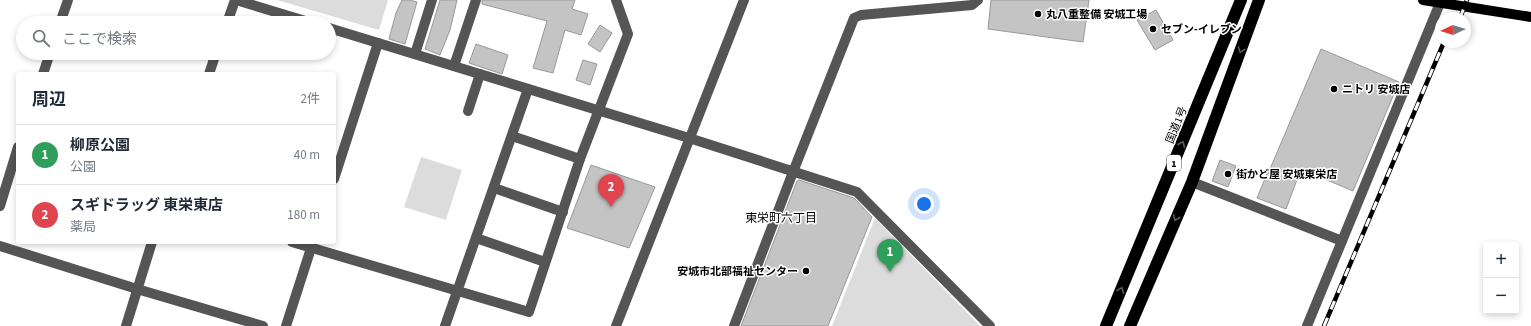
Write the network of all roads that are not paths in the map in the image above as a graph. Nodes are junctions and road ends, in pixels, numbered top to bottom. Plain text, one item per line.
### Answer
1 (68, 0) edge
2 (235, 0) edge
3 (432, 0) edge
4 (476, 0) edge
5 (616, 0) edge
6 (744, 0) edge
7 (978, 0) edge
8 (1241, 0) edge
9 (1259, 0) edge
10 (1423, 0) edge
11 (1440, 3) junction
12 (62, 16) edge
13 (229, 16) edge
14 (289, 16) edge
15 (1531, 17) edge
16 (336, 30) edge
17 (378, 43) junction
18 (415, 54) junction
19 (48, 60) edge
20 (214, 60) edge
21 (454, 66) junction
22 (44, 72) edge
23 (210, 72) edge
24 (480, 74) junction
25 (528, 89) junction
26 (468, 111) dead end
27 (599, 111) junction
28 (512, 136) junction
29 (689, 138) junction
30 (16, 156) edge
31 (580, 159) junction
32 (793, 172) junction
33 (336, 173) edge
34 (1192, 182) junction
35 (494, 188) junction
36 (0, 206) edge
37 (563, 212) junction
38 (476, 238) junction
39 (1342, 242) junction
40 (151, 244) edge
41 (312, 245) edge
42 (0, 246) edge
43 (545, 262) junction
44 (137, 289) junction
45 (457, 292) junction
46 (126, 326) edge
47 (263, 326) edge
48 (286, 326) edge
49 (445, 326) edge
50 (616, 326) edge
51 (734, 326) edge
52 (990, 326) edge
53 (1106, 326) edge
54 (1130, 326) edge
55 (1307, 326) edge

1 - 12 street
2 - 13 street
2 - 14 street
3 - 18 street
4 - 21 street
5 - 27 street
6 - 29 street
7 - 32 street
53 -> 8 highway, 国道1号 / 1
9 -> 34 highway, 1
10 - 11 main road
11 - 15 main road
11 - 39 street
16 - 17 street
17 - 18 street
17 - 33 street
18 - 21 street
19 - 22 street
20 - 23 street
21 - 24 street
24 - 25 street
24 - 26 street
25 - 27 street
25 - 28 street
27 - 29 street
27 - 31 street
28 - 31 street
28 - 35 street
29 - 32 street
29 - 50 street
30 - 36 street
31 - 37 street
32 - 51 street
32 - 52 street
34 - 39 street
34 -> 54 highway, 1
35 - 37 street
35 - 38 street
37 - 43 street
38 - 43 street
38 - 45 street
39 - 55 street
40 - 44 street
41 - 45 street
41 - 48 street
42 - 44 street
43 - 45 street
44 - 46 street
44 - 47 street
45 - 49 street

